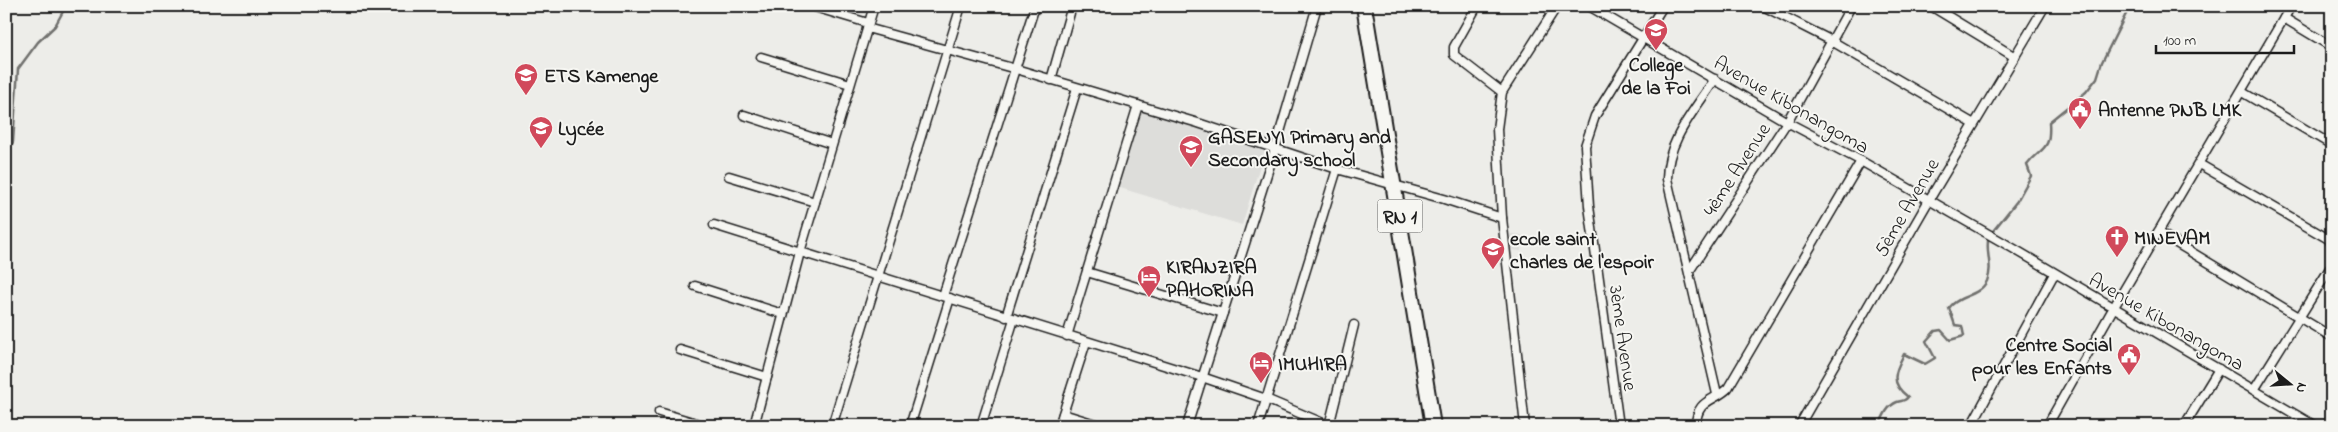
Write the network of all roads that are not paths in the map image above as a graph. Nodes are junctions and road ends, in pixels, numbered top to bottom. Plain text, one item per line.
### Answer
1 (811, 6) edge
2 (874, 6) edge
3 (961, 6) edge
4 (1035, 6) edge
5 (1072, 6) edge
6 (1317, 6) edge
7 (1364, 6) edge
8 (1477, 6) edge
9 (1558, 6) edge
10 (1590, 6) edge
11 (1663, 6) edge
12 (1763, 6) edge
13 (1851, 6) edge
14 (1931, 6) edge
15 (2045, 6) edge
16 (2291, 6) edge
17 (2284, 18) junction
18 (868, 26) junction
19 (1644, 38) junction
20 (1830, 40) junction
21 (2332, 46) edge
22 (948, 49) junction
23 (761, 57) dead end
24 (2015, 57) junction
25 (1016, 68) junction
26 (1715, 79) junction
27 (1051, 80) junction
28 (850, 84) junction
29 (1077, 88) junction
30 (1502, 92) junction
31 (2242, 92) junction
32 (1138, 105) junction
33 (744, 115) dead end
34 (1787, 122) junction
35 (1974, 124) junction
36 (832, 144) junction
37 (2332, 145) edge
38 (1275, 149) junction
39 (1860, 161) junction
40 (2199, 164) junction
41 (1337, 169) junction
42 (729, 176) dead end
43 (1395, 185) junction
44 (1929, 200) junction
45 (815, 202) junction
46 (1502, 218) junction
47 (714, 225) dead end
48 (2158, 232) junction
49 (2332, 241) edge
50 (800, 252) junction
51 (2332, 265) edge
52 (1690, 270) junction
53 (1087, 272) junction
54 (2054, 274) junction
55 (879, 275) junction
56 (695, 286) dead end
57 (947, 297) junction
58 (2114, 307) junction
59 (1223, 313) junction
60 (783, 314) junction
61 (1010, 318) junction
62 (2299, 318) junction
63 (1354, 325) dead end
64 (1067, 336) junction
65 (2332, 337) edge
66 (1086, 342) junction
67 (680, 350) dead end
68 (2219, 369) junction
69 (767, 377) junction
70 (1202, 377) junction
71 (2254, 390) junction
72 (1717, 394) junction
73 (1266, 399) junction
74 (659, 412) dead end
75 (1063, 414) junction
76 (2300, 422) edge
77 (706, 426) edge
78 (754, 426) edge
79 (832, 426) edge
80 (910, 426) edge
81 (980, 426) edge
82 (1059, 426) edge
83 (1102, 426) edge
84 (1187, 426) edge
85 (1258, 426) edge
86 (1329, 426) edge
87 (1433, 426) edge
88 (1525, 426) edge
89 (1619, 426) edge
90 (1696, 426) edge
91 (1799, 426) edge
92 (1971, 426) edge
93 (2047, 426) edge
94 (2184, 426) edge
95 (2315, 426) edge

1 - 18 street
2 - 18 street
3 - 22 street
4 - 25 street
5 - 27 street
6 - 38 street
7 - 43 highway, RN 1
8 - 30 street
9 - 30 street
10 - 19 street, Avenue Kibonangoma
11 - 19 street, 3ème Avenue
12 - 20 street
13 - 20 street, 4ème Avenue
14 - 24 street
15 - 24 street, 5ème Avenue
16 - 17 street
17 - 21 street
17 - 31 street
18 - 22 street
18 - 28 street
19 - 26 street, Avenue Kibonangoma
19 - 89 street, 3ème Avenue
20 - 34 street, 4ème Avenue
20 - 35 street
22 - 25 street
22 - 55 street
23 - 28 street
24 - 35 street, 5ème Avenue
25 - 27 street
25 - 57 street
26 - 34 street, Avenue Kibonangoma
26 - 52 street
27 - 29 street
28 - 36 street
29 - 32 street
29 - 61 street
30 - 46 street
31 - 37 street
31 - 40 street
32 - 38 street
32 - 53 street
33 - 36 street
34 - 39 street, Avenue Kibonangoma
34 - 52 street, 4ème Avenue
35 - 44 street, 5ème Avenue
36 - 45 street
38 - 41 street
38 - 59 street
39 - 44 street, Avenue Kibonangoma
39 - 72 street
40 - 48 street
40 - 49 street
41 - 43 street
41 - 73 street
42 - 45 street
43 - 46 street
43 - 87 highway, RN 1
44 - 54 street, Avenue Kibonangoma
44 - 91 street, 5ème Avenue
45 - 50 street
46 - 88 street
47 - 50 street
48 - 58 street
48 - 62 street
50 - 55 street
50 - 60 street
51 - 62 street
52 - 72 street
53 - 59 street
53 - 64 street
54 - 58 street, Avenue Kibonangoma
54 - 92 street
55 - 57 street
55 - 79 street
56 - 60 street
57 - 61 street
57 - 80 street
58 - 68 street, Avenue Kibonangoma
58 - 93 street
59 - 70 street
60 - 69 street
61 - 64 street
61 - 81 street
62 - 65 street
62 - 71 street
63 - 86 street
64 - 66 street
66 - 70 street
66 - 75 street
67 - 69 street
68 - 71 street, Avenue Kibonangoma
68 - 94 street
69 - 78 street
70 - 73 street
70 - 84 street
71 - 76 street, Avenue Kibonangoma
72 - 90 street
73 - 85 street
73 - 86 street
74 - 77 street
75 - 82 street
75 - 83 street
76 - 95 street, Avenue Kibonangoma

